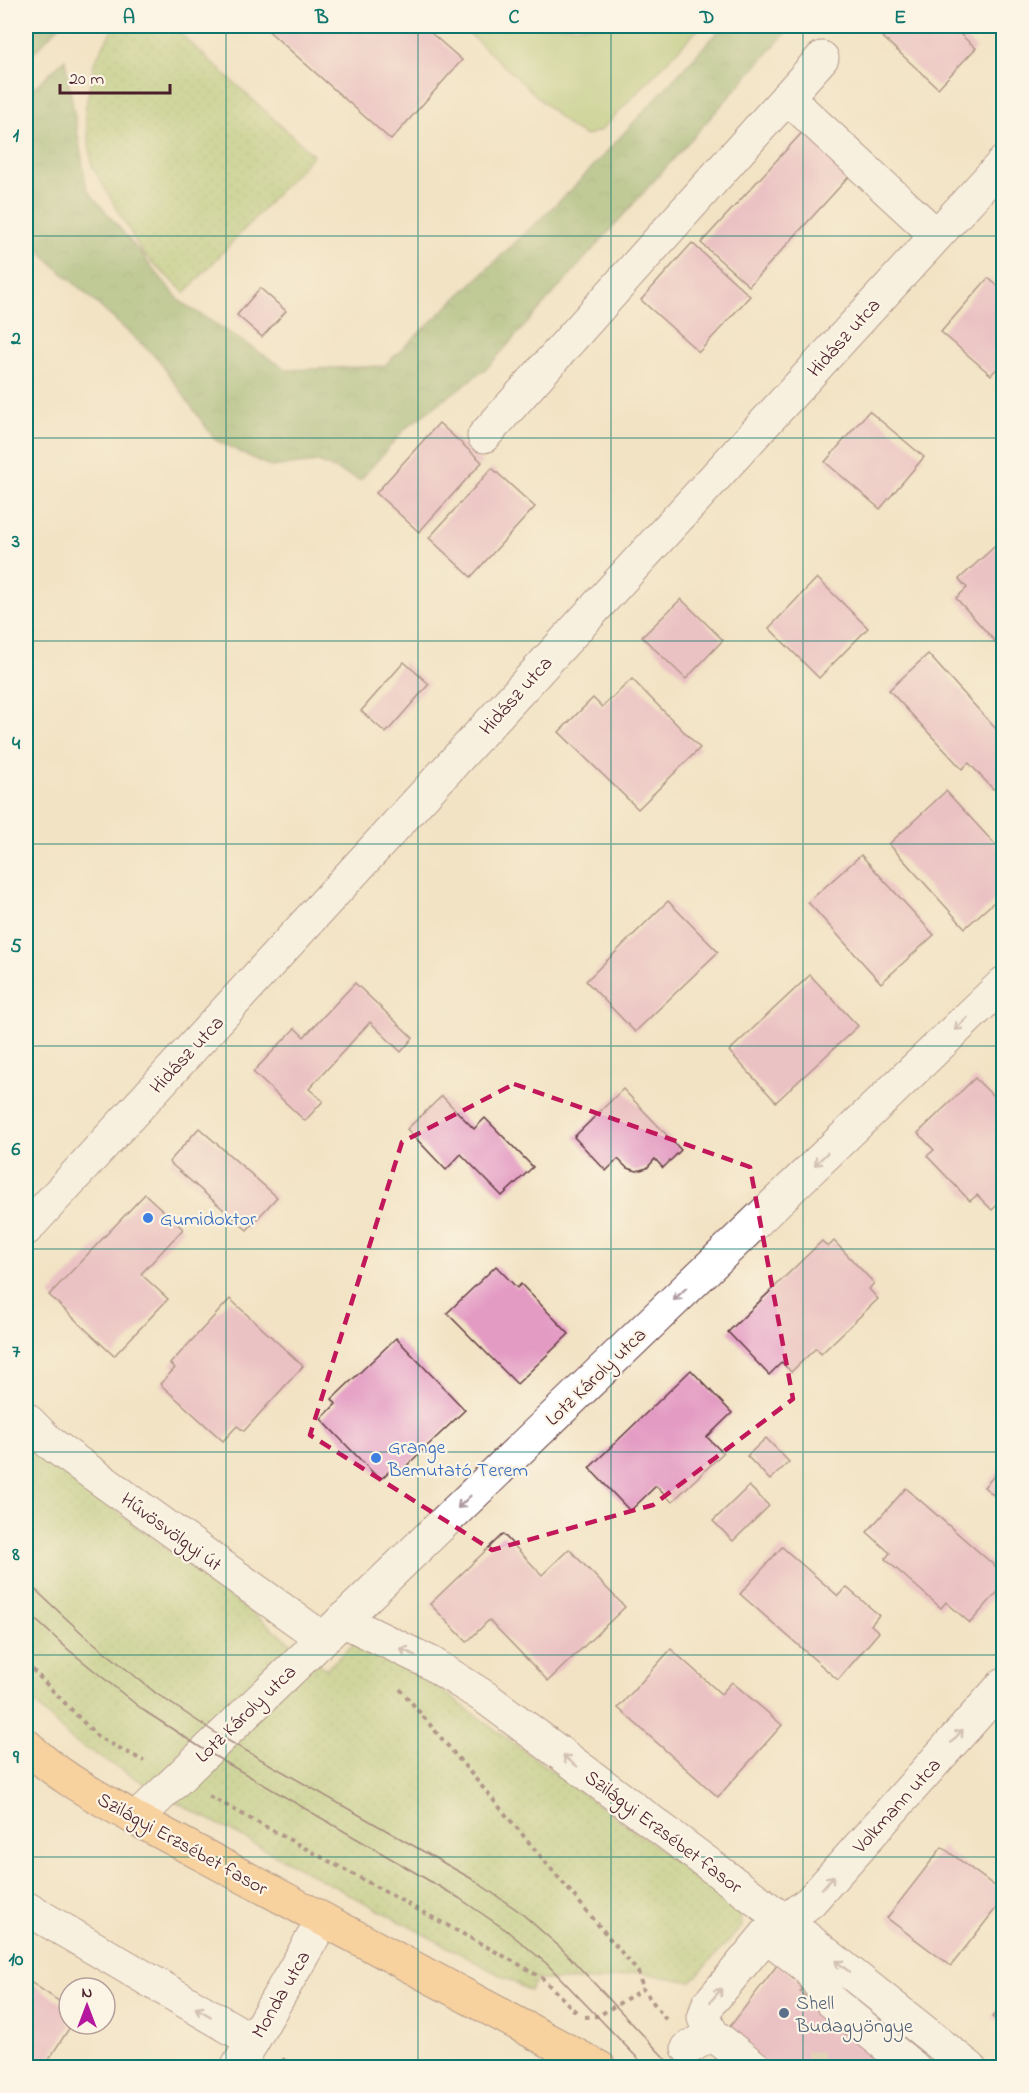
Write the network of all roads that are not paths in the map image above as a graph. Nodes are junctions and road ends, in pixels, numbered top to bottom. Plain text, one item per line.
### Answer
1 (822, 58) dead end
2 (787, 97) junction
3 (1004, 162) edge
4 (936, 236) junction
5 (484, 436) dead end
6 (1004, 983) edge
7 (26, 1229) edge
8 (26, 1419) edge
9 (332, 1629) junction
10 (1004, 1684) edge
11 (26, 1744) edge
12 (136, 1819) junction
13 (26, 1908) edge
14 (323, 1920) junction
15 (775, 1928) junction
16 (245, 2054) edge
17 (600, 2067) edge
18 (756, 2067) edge
19 (914, 2067) edge
20 (970, 2067) edge

1 - 2 street
2 - 4 street
2 - 5 street
3 - 4 street, Hidász utca
4 - 7 street, Hidász utca
6 -> 9 street, Lotz Károly utca
8 - 9 street, Hűvösvölgyi út
9 - 12 street, Lotz Károly utca
15 -> 9 street, Szilágyi Erzsébet fasor
15 -> 10 street, Volkmann utca
11 - 12 main road, Szilágyi Erzsébet fasor
12 - 14 main road, Szilágyi Erzsébet fasor
16 -> 13 street
14 - 16 street, Monda utca
14 - 17 main road, Szilágyi Erzsébet fasor
18 -> 15 street, Volkmann utca
15 - 19 street
20 -> 15 street, Szilágyi Erzsébet fasor

